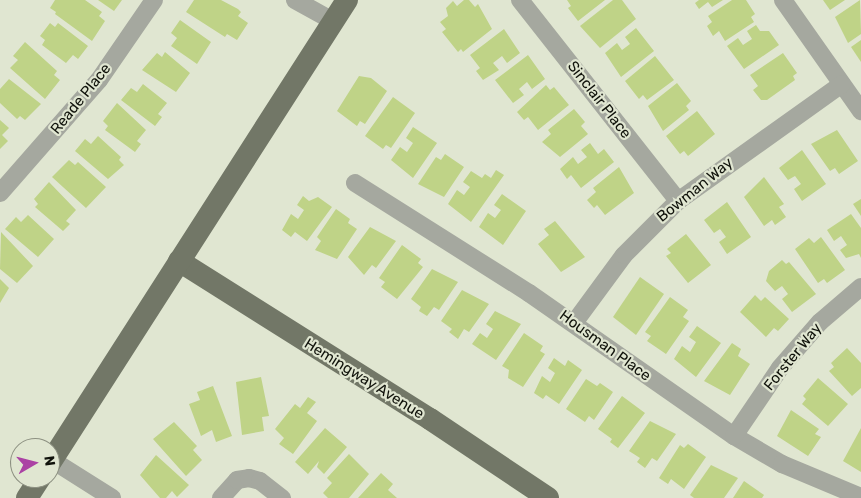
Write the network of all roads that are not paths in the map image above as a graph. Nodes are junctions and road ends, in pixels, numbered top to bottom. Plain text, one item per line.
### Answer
1 (154, 0) edge
2 (295, 0) edge
3 (346, 0) edge
4 (520, 0) edge
5 (782, 0) edge
6 (333, 21) junction
7 (842, 84) junction
8 (861, 111) edge
9 (355, 183) dead end
10 (0, 193) edge
11 (678, 201) junction
12 (179, 261) junction
13 (861, 287) edge
14 (574, 323) junction
15 (734, 436) junction
16 (60, 447) edge
17 (60, 473) edge
18 (861, 497) edge
19 (112, 498) edge
20 (221, 498) edge
21 (282, 498) edge
22 (548, 498) edge

1 - 10 street, Reade Place
2 - 6 street
3 - 6 main road
4 - 11 street, Sinclair Place
5 - 7 street
6 - 12 main road
7 - 8 street
7 - 11 street, Bowman Way
9 - 14 street, Housman Place
11 - 14 street, Bowman Way
12 - 16 main road
12 - 22 main road, Hemingway Avenue
13 - 15 street, Forster Way
14 - 15 street, Housman Place
15 - 18 street, Housman Place
17 - 19 street
20 - 21 street

